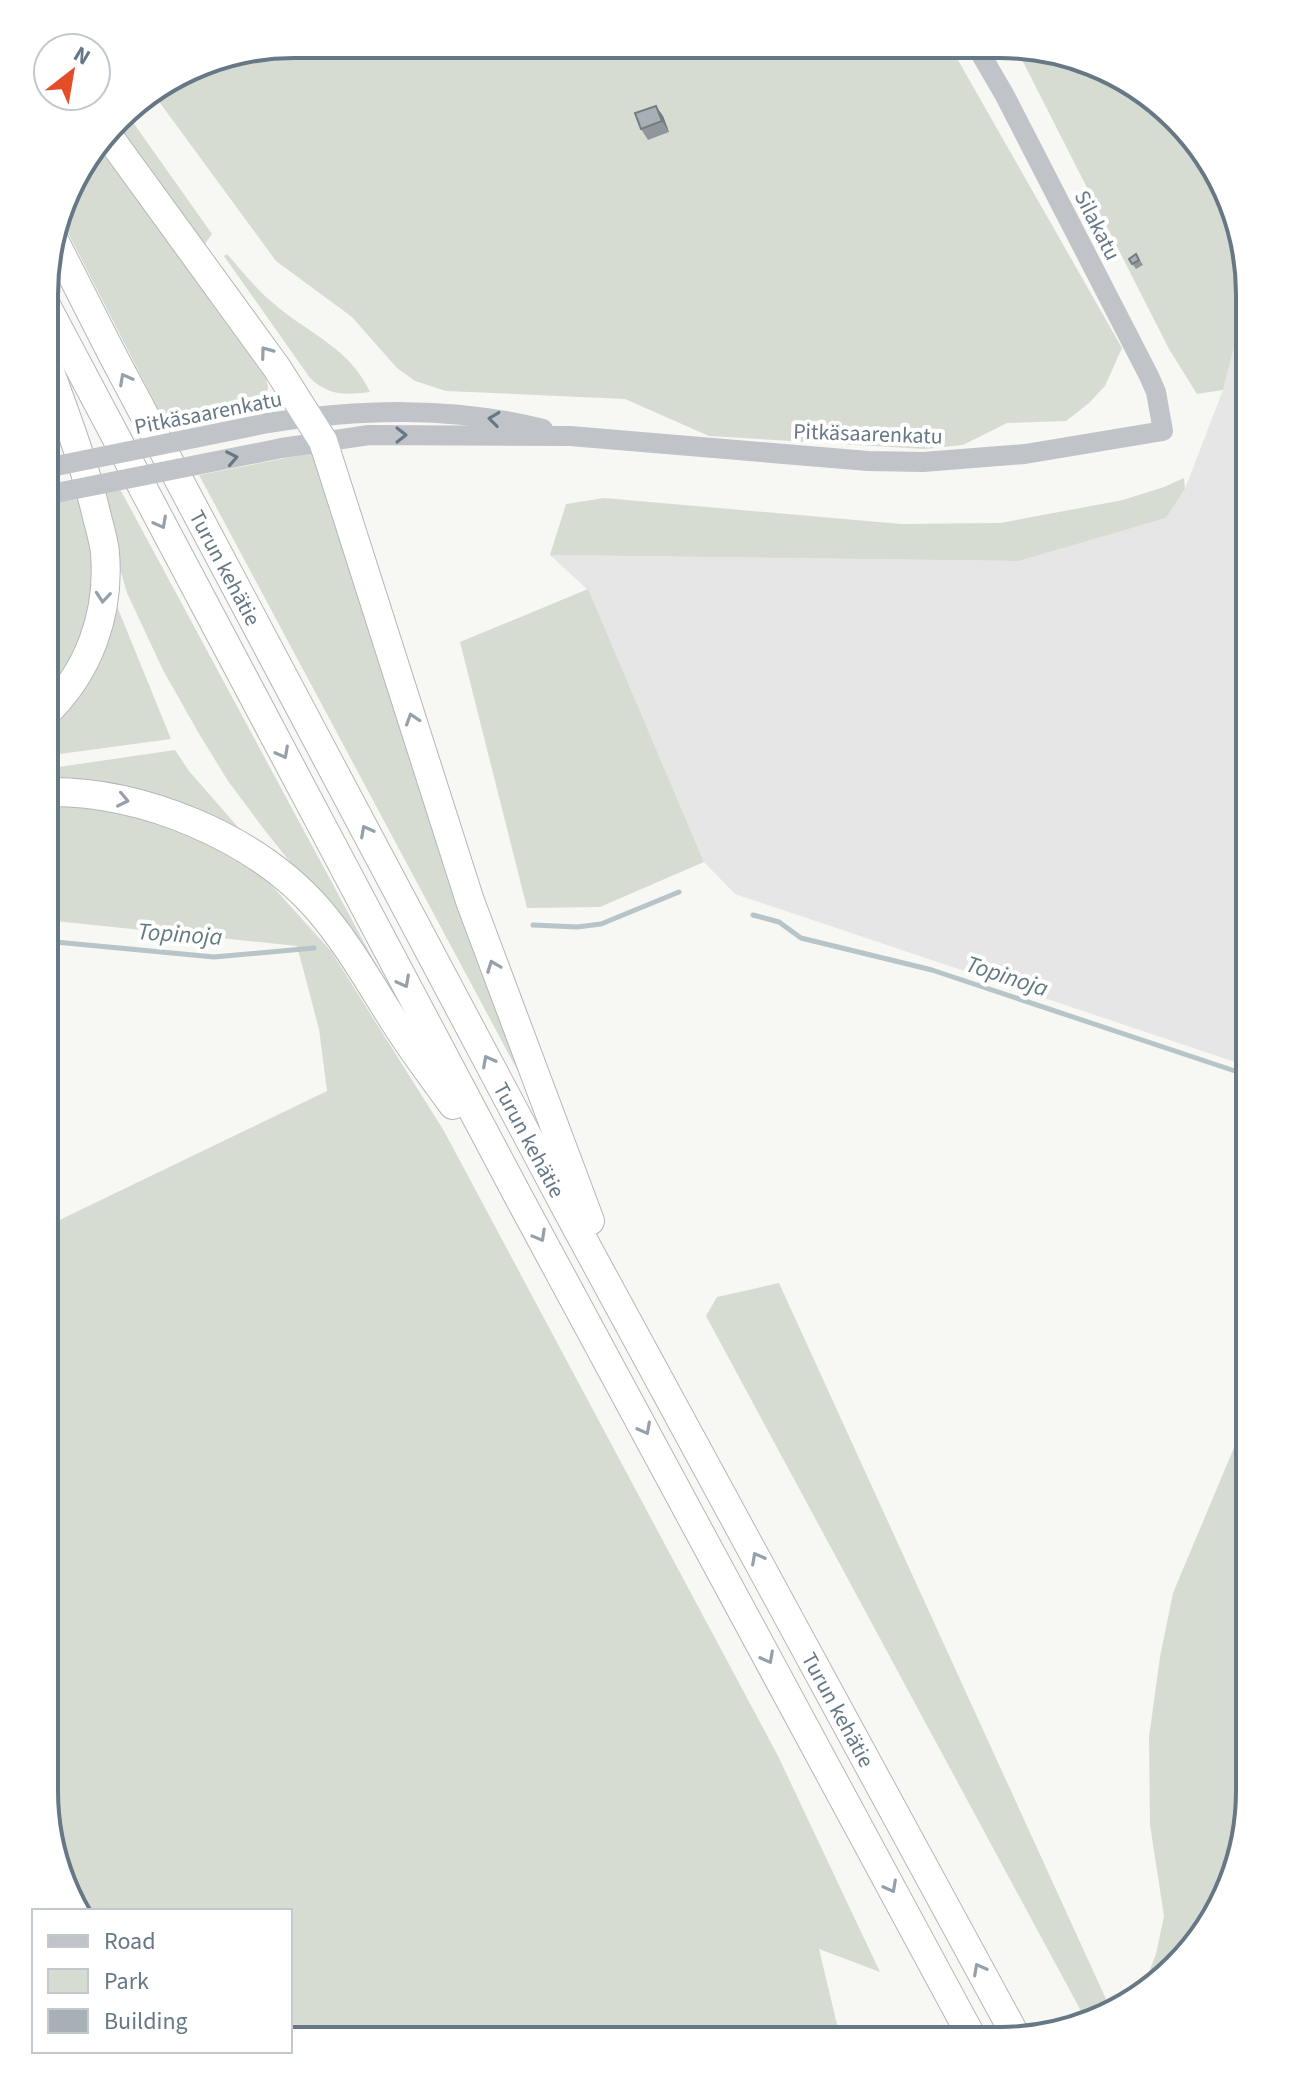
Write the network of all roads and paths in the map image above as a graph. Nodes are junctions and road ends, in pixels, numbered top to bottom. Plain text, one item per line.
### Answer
1 (983, 58) edge
2 (113, 142) edge
3 (62, 255) edge
4 (58, 328) edge
5 (58, 395) edge
6 (316, 429) junction
7 (1163, 431) joint
8 (58, 466) edge
9 (58, 493) edge
10 (58, 700) edge
11 (58, 793) edge
12 (517, 1194) junction
13 (631, 1326) junction
14 (1011, 2026) edge
15 (966, 2027) edge

1 - 7 street, Silakatu
6 -> 2 highway
13 -> 3 highway, Turun kehätie
4 -> 12 highway, Turun kehätie
5 -> 10 highway
6 - 7 street, Pitkäsaarenkatu
6 - 8 street, Pitkäsaarenkatu, bridge
9 -> 6 street, Pitkäsaarenkatu, bridge
13 -> 6 highway
11 -> 12 highway
12 -> 15 highway, Turun kehätie
14 -> 13 highway, Turun kehätie

